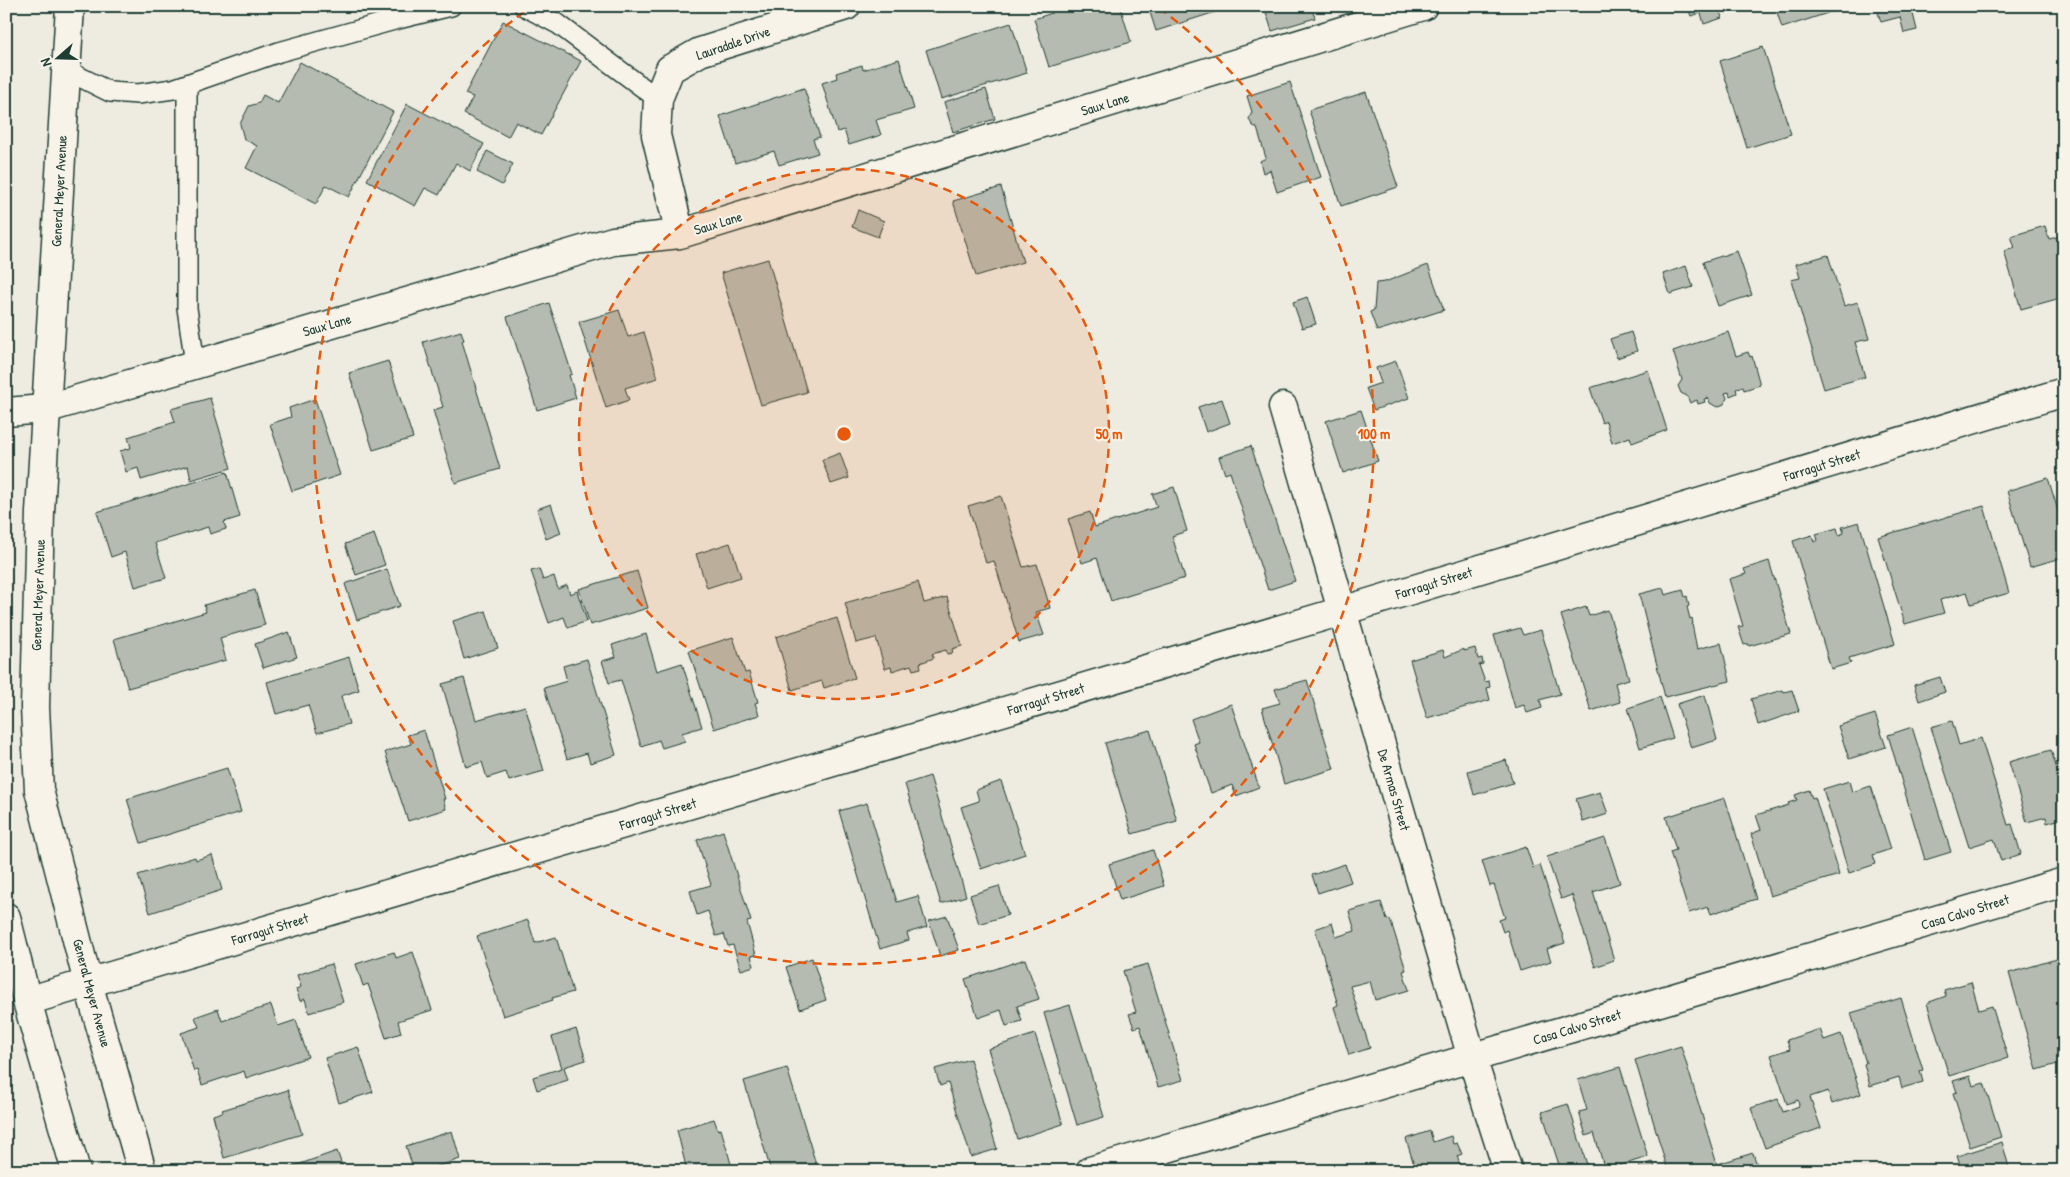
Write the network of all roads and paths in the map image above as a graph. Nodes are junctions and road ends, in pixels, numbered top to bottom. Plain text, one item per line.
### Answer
1 (70, 6) edge
2 (451, 6) edge
3 (524, 6) edge
4 (846, 6) edge
5 (1423, 6) edge
6 (66, 70) junction
7 (187, 84) junction
8 (658, 99) junction
9 (680, 234) junction
10 (195, 364) junction
11 (2064, 392) edge
12 (1283, 407) dead end
13 (45, 408) junction
14 (6, 412) edge
15 (1342, 611) junction
16 (2064, 882) edge
17 (6, 917) edge
18 (88, 983) junction
19 (27, 1001) junction
20 (1472, 1058) junction
21 (76, 1171) edge
22 (142, 1171) edge
23 (1090, 1171) edge
24 (1508, 1171) edge

1 - 6 street, General Meyer Avenue
2 - 7 lane
3 - 8 lane
4 - 8 street, Lauradale Drive
5 - 9 street, Saux Lane
6 - 7 lane
6 - 13 street, General Meyer Avenue
7 - 10 lane
8 - 9 street, Lauradale Drive
9 - 10 street, Saux Lane
10 - 13 street, Saux Lane
11 - 15 street, Farragut Street
12 - 15 street, De Armas Street
13 - 14 street, Saux Lane
13 - 18 street, General Meyer Avenue
15 - 18 street, Farragut Street
15 - 20 street, De Armas Street
16 - 20 street, Casa Calvo Street
17 - 19 street
18 - 19 street, Farragut Street
18 - 22 street, General Meyer Avenue
19 - 21 street
20 - 23 street, Casa Calvo Street
20 - 24 street, De Armas Street

